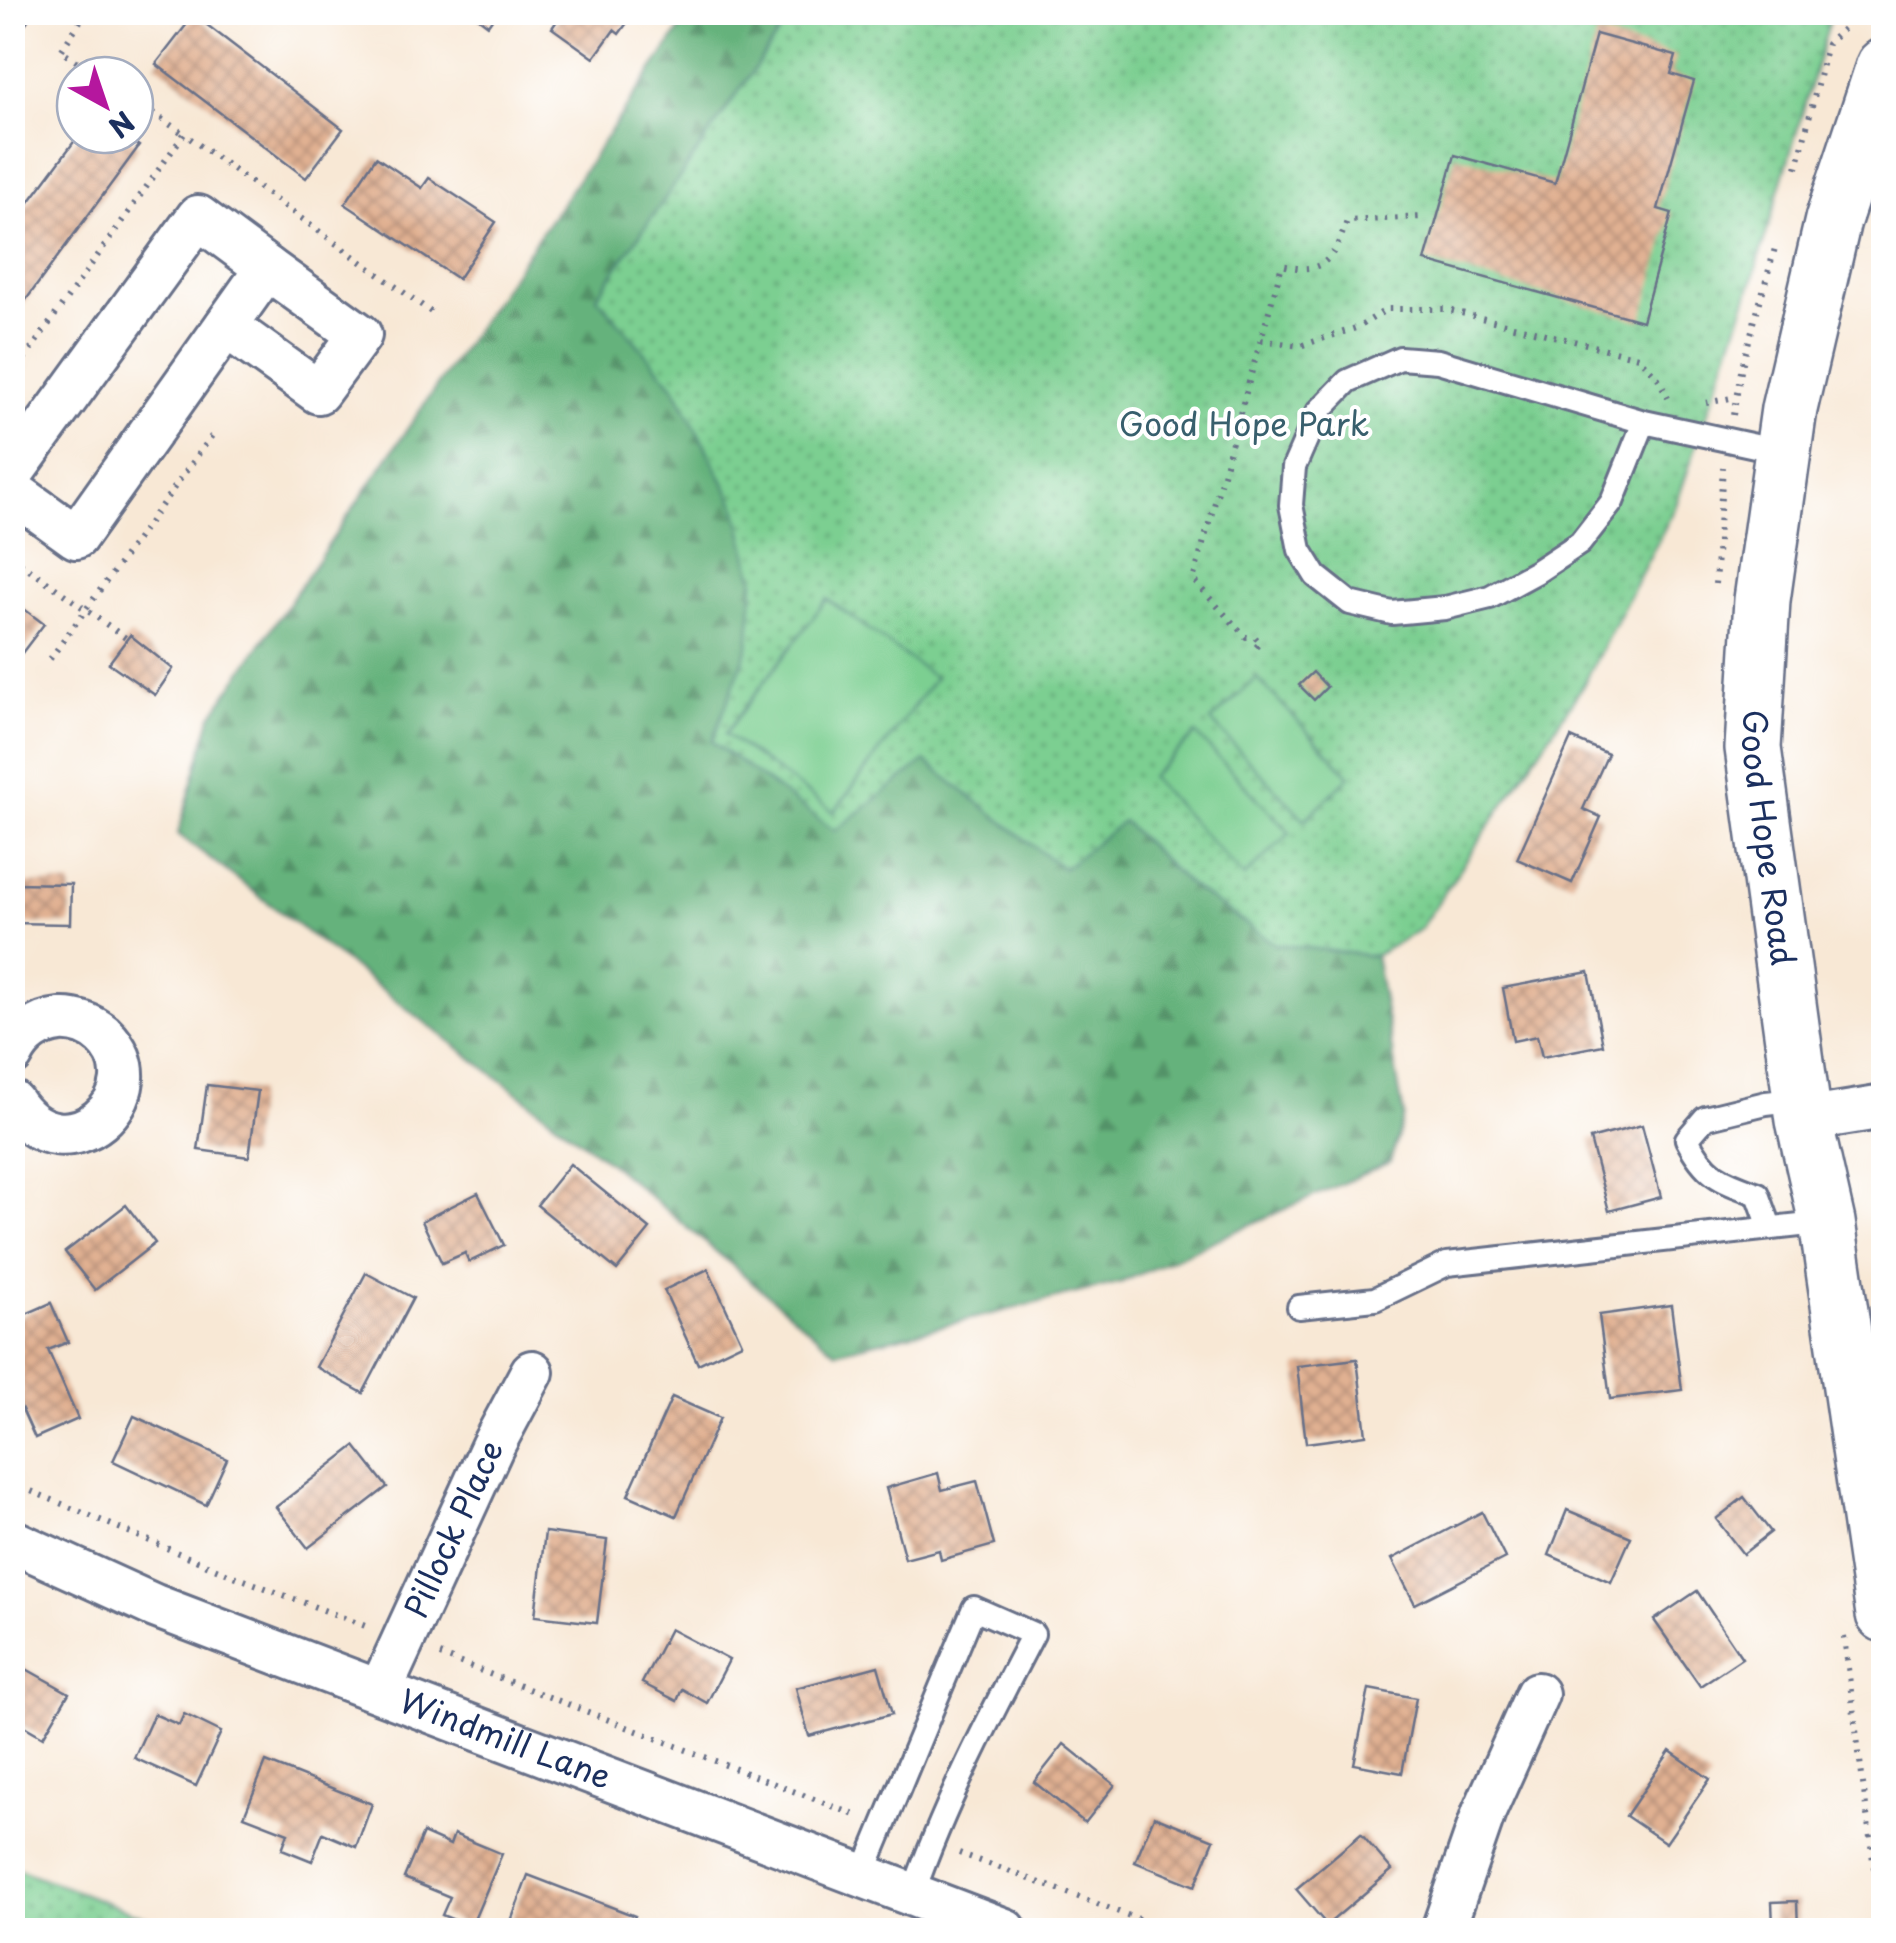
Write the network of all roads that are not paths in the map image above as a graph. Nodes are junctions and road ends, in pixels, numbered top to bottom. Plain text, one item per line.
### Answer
1 (1884, 66) edge
2 (267, 268) junction
3 (226, 326) junction
4 (1644, 422) junction
5 (1782, 452) junction
6 (12, 474) edge
7 (12, 491) edge
8 (12, 1054) edge
9 (1884, 1106) edge
10 (1803, 1109) junction
11 (19, 1125) edge
12 (1827, 1222) junction
13 (1770, 1227) junction
14 (1298, 1307) dead end
15 (532, 1372) dead end
16 (12, 1541) edge
17 (1884, 1614) edge
18 (380, 1690) junction
19 (1537, 1694) dead end
20 (862, 1878) junction
21 (912, 1896) junction
22 (1005, 1930) edge
23 (1443, 1930) edge

1 - 5 street, Good Hope Road
2 - 3 street
2 - 3 street
2 - 6 street
3 - 7 street
4 - 4 lane
4 - 5 lane
5 - 10 street, Good Hope Road
8 - 11 street
9 - 10 street
10 - 12 street, Good Hope Road
10 - 13 lane
12 - 13 lane
12 - 17 street, Good Hope Road
13 - 14 lane
15 - 18 street, Pillock Place
16 - 18 street, Windmill Lane
18 - 20 street, Windmill Lane
19 - 23 street
20 - 21 street, Windmill Lane
20 - 21 lane
21 - 22 street, Windmill Lane

